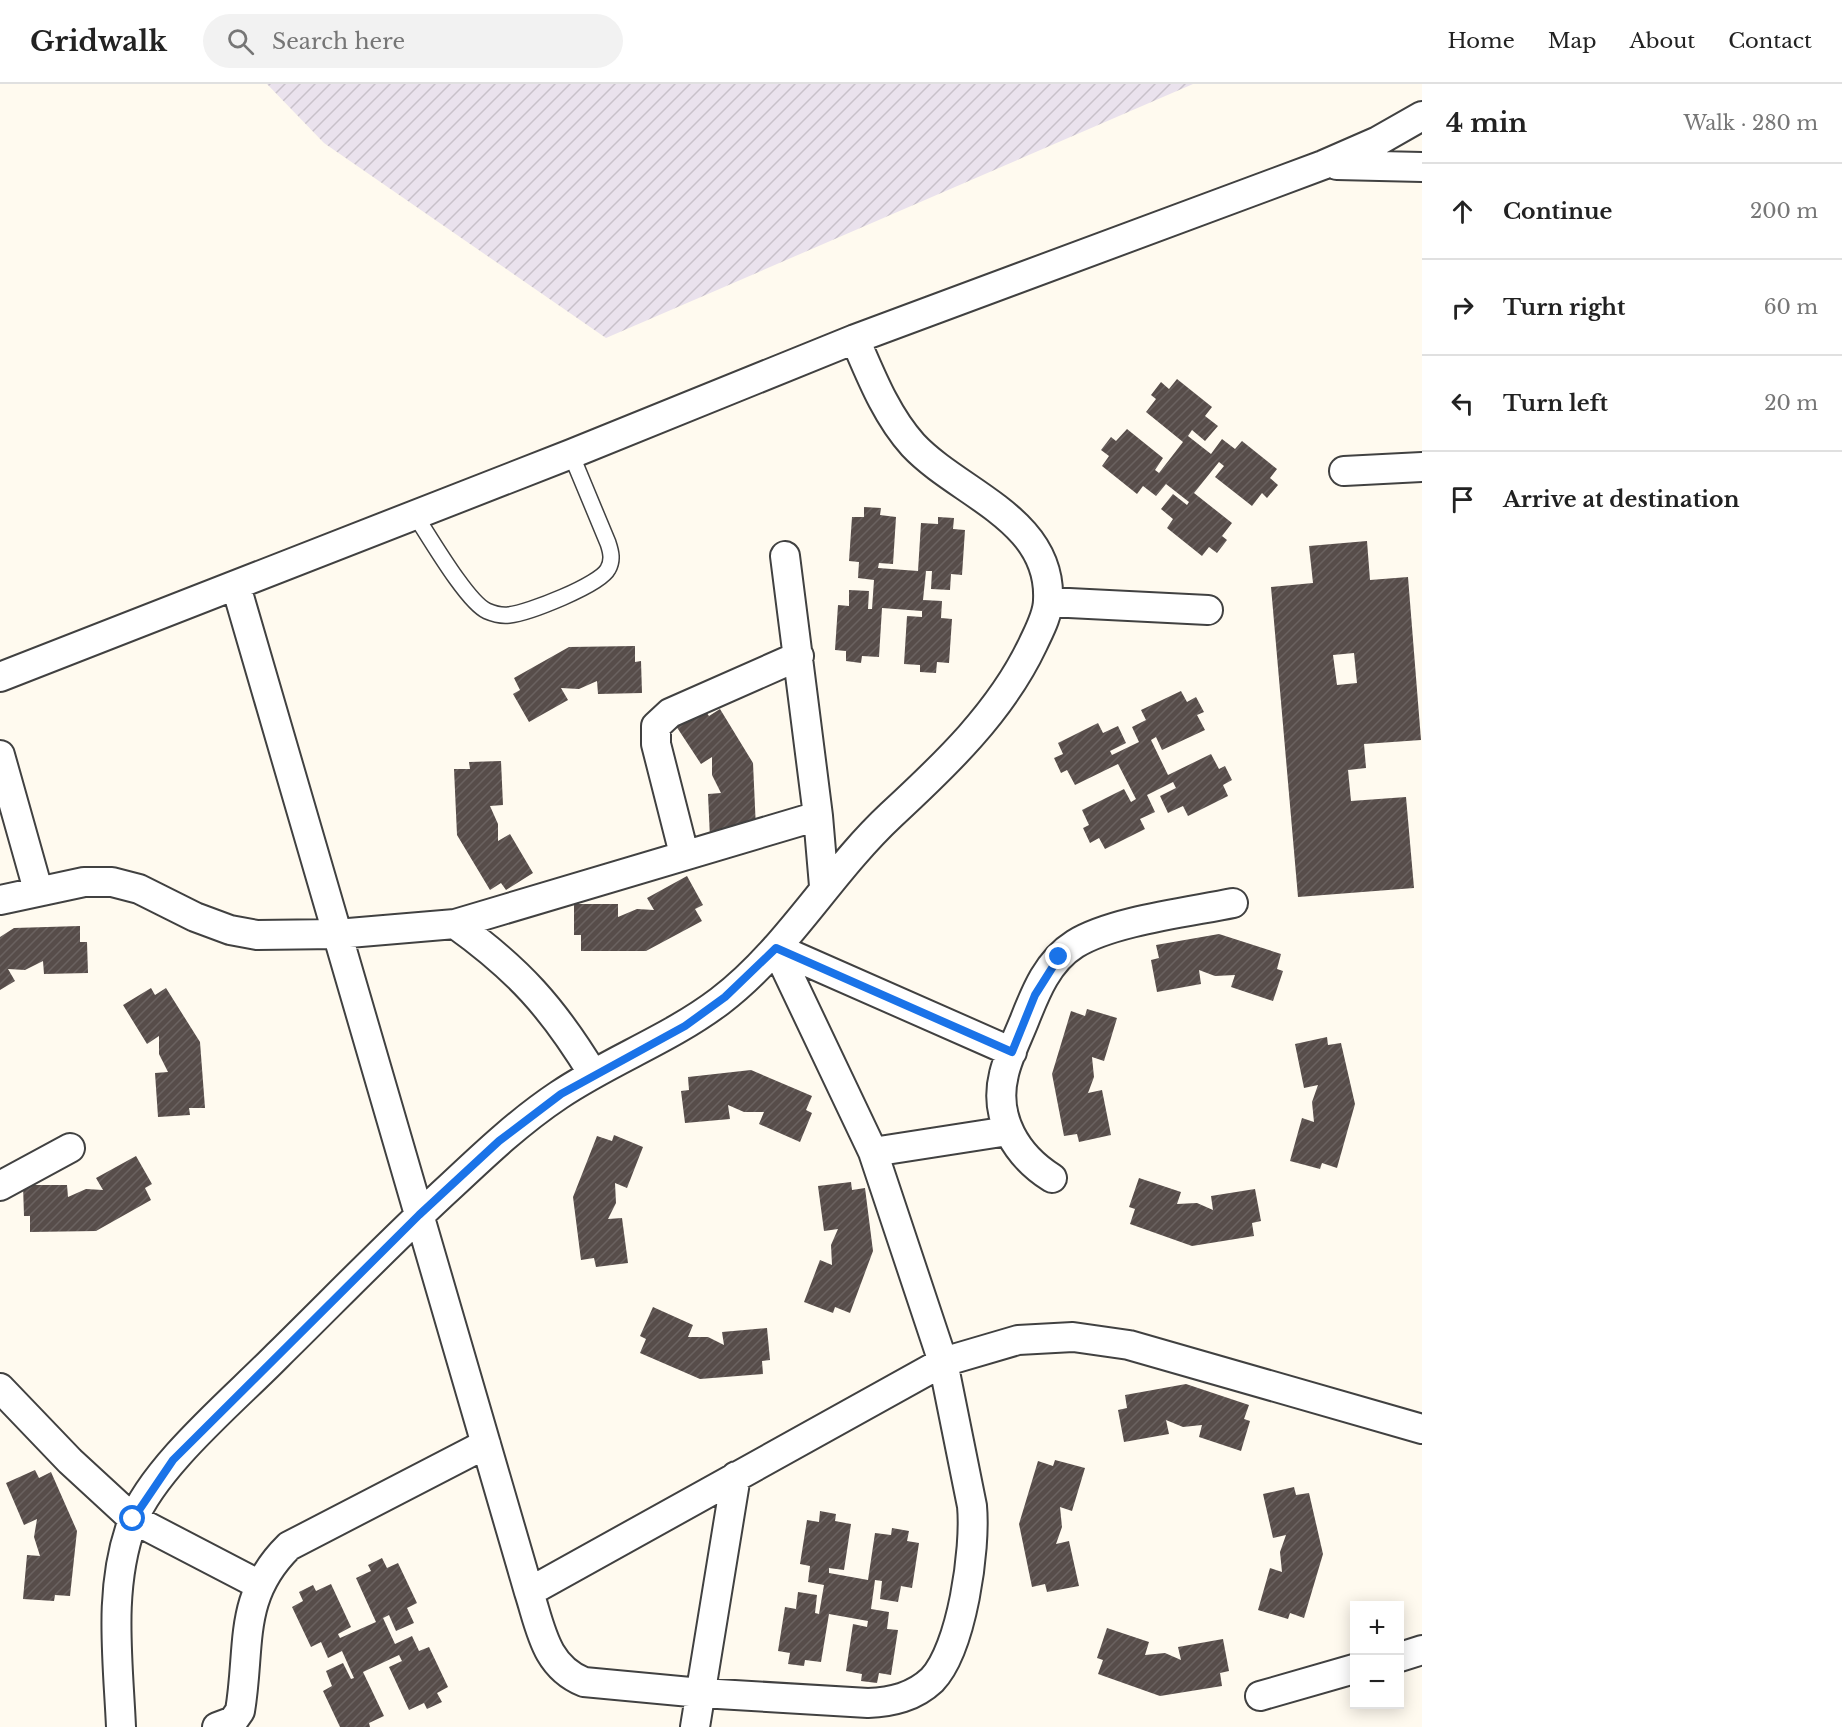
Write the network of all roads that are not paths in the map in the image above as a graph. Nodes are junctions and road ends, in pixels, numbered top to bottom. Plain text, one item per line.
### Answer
1 (1422, 116) edge
2 (1323, 165) junction
3 (1422, 167) edge
4 (855, 339) junction
5 (571, 453) junction
6 (1422, 466) edge
7 (1344, 471) dead end
8 (415, 515) junction
9 (785, 556) dead end
10 (236, 586) junction
11 (1049, 602) junction
12 (1208, 610) dead end
13 (799, 656) junction
14 (0, 677) edge
15 (0, 755) edge
16 (819, 816) junction
17 (684, 854) junction
18 (824, 886) junction
19 (38, 890) junction
20 (0, 900) edge
21 (1233, 903) dead end
22 (455, 924) junction
23 (338, 934) junction
24 (776, 948) junction
25 (1012, 1052) junction
26 (593, 1074) junction
27 (1008, 1131) junction
28 (70, 1148) dead end
29 (873, 1152) junction
30 (1052, 1178) dead end
31 (0, 1186) edge
32 (419, 1215) junction
33 (944, 1362) junction
34 (0, 1388) edge
35 (1422, 1429) edge
36 (486, 1444) junction
37 (736, 1476) junction
38 (133, 1519) junction
39 (258, 1584) junction
40 (529, 1592) junction
41 (1422, 1650) edge
42 (1404, 1656) edge
43 (1350, 1671) edge
44 (701, 1693) junction
45 (1260, 1696) dead end
46 (121, 1727) edge
47 (217, 1727) edge
48 (695, 1727) edge

1 - 2 street
2 - 3 street
2 - 4 street
4 - 5 street
4 - 11 street
5 - 8 street
5 - 8 lane
6 - 7 street
8 - 10 street
9 - 13 street
10 - 14 street
10 - 23 street
11 - 12 street
11 - 18 street
13 - 16 street
13 - 17 street
15 - 19 street
16 - 17 street
16 - 18 street
17 - 22 street
18 - 24 street
19 - 20 street
19 - 23 street
21 - 25 street
22 - 23 street
22 - 26 street
23 - 32 street
24 - 25 street
24 - 26 street
24 - 29 street
25 - 27 street
26 - 32 street
27 - 29 street
27 - 30 street
28 - 31 street
29 - 33 street
32 - 36 street
32 - 38 street
33 - 35 street
33 - 37 street
33 - 44 street
34 - 38 street
36 - 39 street
36 - 40 street
37 - 40 street
37 - 44 street
38 - 39 street
38 - 46 street
39 - 47 street
40 - 44 street
41 - 42 street
43 - 45 street
44 - 48 street

